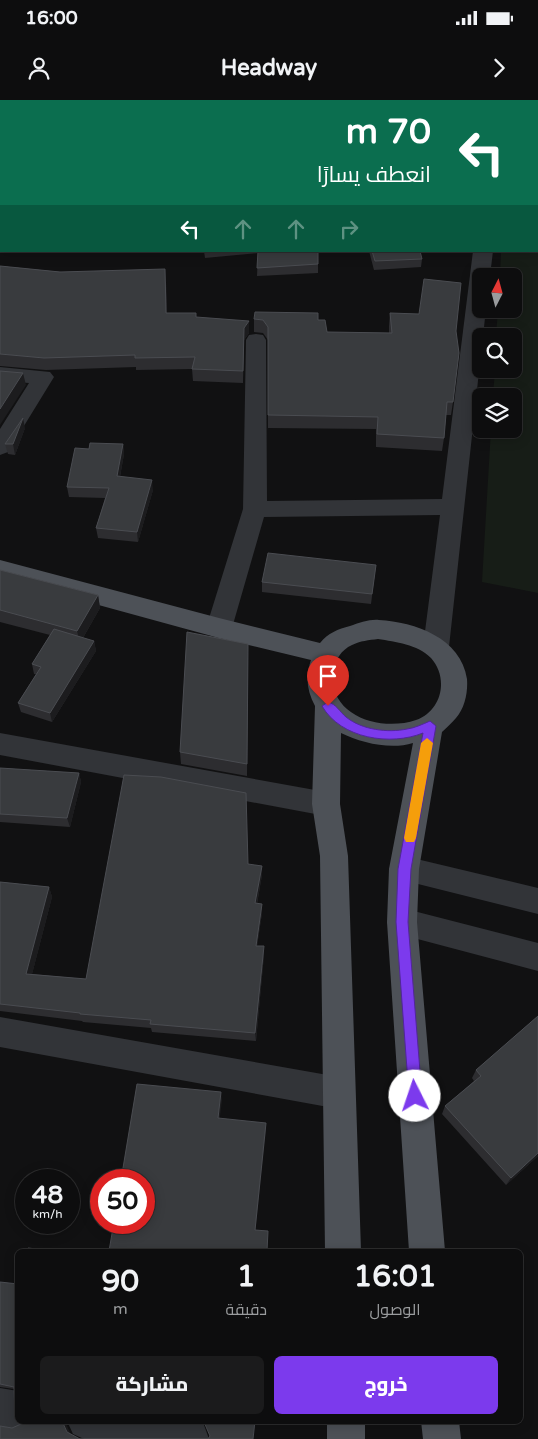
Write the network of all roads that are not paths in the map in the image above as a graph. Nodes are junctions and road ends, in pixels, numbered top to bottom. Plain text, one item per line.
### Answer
1 (483, 252) edge
2 (256, 340) edge
3 (0, 374) edge
4 (0, 446) edge
5 (453, 506) junction
6 (255, 509) junction
7 (0, 569) edge
8 (219, 628) junction
9 (436, 647) junction
10 (327, 654) junction
11 (328, 706) junction
12 (430, 726) junction
13 (0, 744) edge
14 (326, 804) junction
15 (404, 869) junction
16 (538, 901) edge
17 (402, 922) junction
18 (538, 957) edge
19 (0, 1032) edge
20 (340, 1093) junction
21 (343, 1249) edge
22 (427, 1249) edge
23 (0, 1406) edge
24 (15, 1409) edge
25 (103, 1424) edge
26 (346, 1424) edge
27 (440, 1424) edge
28 (190, 1439) edge
29 (346, 1439) edge
30 (442, 1439) edge

1 - 5 street
2 - 6 street
3 - 4 street
5 - 6 street
5 - 9 street
6 - 8 street
7 - 8 main road
8 - 10 main road
9 - 10 main road
9 - 12 main road
10 - 11 main road
11 - 12 main road
11 - 14 main road
12 - 15 main road
13 - 14 street
14 - 20 main road
15 - 16 street
15 - 17 main road
17 - 18 street
17 - 22 main road
19 - 20 street
20 - 21 main road
23 - 24 street
25 - 28 street
26 - 29 main road
27 - 30 main road

